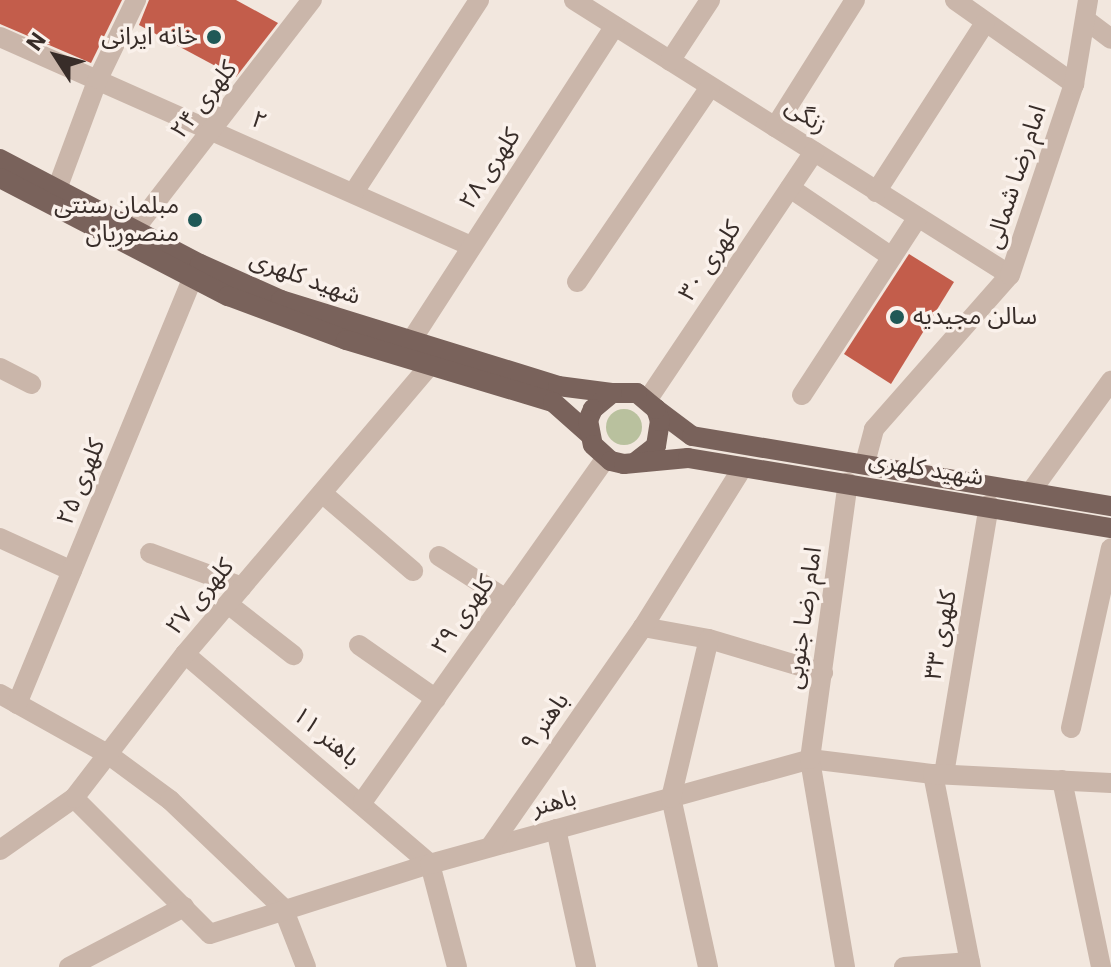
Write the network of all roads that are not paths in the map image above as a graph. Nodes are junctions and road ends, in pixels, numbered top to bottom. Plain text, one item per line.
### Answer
1 (136, 0) edge
2 (312, 0) edge
3 (479, 0) edge
4 (574, 0) edge
5 (710, 0) edge
6 (855, 0) edge
7 (955, 0) edge
8 (1087, 10) edge
9 (985, 23) junction
10 (615, 26) junction
11 (0, 37) edge
12 (1111, 39) edge
13 (670, 61) junction
14 (98, 79) junction
15 (1074, 84) junction
16 (710, 87) junction
17 (775, 127) junction
18 (214, 129) junction
19 (814, 152) junction
20 (0, 159) edge
21 (0, 178) edge
22 (790, 188) junction
23 (57, 189) junction
24 (354, 192) junction
25 (876, 192) junction
26 (918, 217) junction
27 (134, 230) junction
28 (471, 246) junction
29 (892, 257) junction
30 (1010, 275) junction
31 (192, 280) junction
32 (577, 282) dead end
33 (411, 341) junction
34 (430, 365) junction
35 (0, 368) edge
36 (1111, 381) edge
37 (31, 384) dead end
38 (612, 393) junction
39 (802, 395) dead end
40 (652, 404) junction
41 (588, 433) junction
42 (606, 458) junction
43 (637, 461) junction
44 (865, 463) junction
45 (743, 467) junction
46 (848, 483) junction
47 (1032, 490) junction
48 (322, 493) junction
49 (989, 505) junction
50 (1111, 506) edge
51 (1111, 528) edge
52 (0, 538) edge
53 (1111, 548) edge
54 (150, 553) dead end
55 (439, 556) dead end
56 (72, 571) junction
57 (413, 571) dead end
58 (242, 587) junction
59 (506, 599) junction
60 (228, 604) junction
61 (643, 627) junction
62 (709, 639) junction
63 (359, 645) dead end
64 (185, 654) junction
65 (293, 655) dead end
66 (823, 673) junction
67 (9, 699) edge
68 (436, 699) junction
69 (1071, 728) dead end
70 (109, 755) junction
71 (810, 759) junction
72 (939, 774) junction
73 (1062, 780) junction
74 (1111, 783) edge
75 (74, 798) junction
76 (671, 798) junction
77 (363, 801) junction
78 (556, 829) junction
79 (490, 847) junction
80 (0, 850) edge
81 (430, 864) junction
82 (184, 907) junction
83 (283, 908) junction
84 (971, 964) edge
85 (69, 967) edge
86 (306, 967) edge
87 (457, 967) edge
88 (586, 967) edge
89 (708, 967) edge
90 (845, 967) edge
91 (904, 967) edge
92 (1101, 967) edge

1 - 14 street
2 - 18 street, کلهری ۲۴
3 - 24 street
4 - 10 street, زنگی
5 - 13 street
6 - 17 street
7 - 9 street
8 - 12 street
8 - 15 street, امام رضا شمالی
9 - 15 street
9 - 25 street
10 - 13 street, زنگی
10 - 28 street, کلهری ۲۸
11 - 14 street, ۲
13 - 16 street, زنگی
14 - 18 street, ۲
14 - 23 street
15 - 30 street, امام رضا شمالی
16 - 17 street, زنگی
16 - 32 street
17 - 19 street, زنگی
18 - 24 street, ۲
18 - 27 street, کلهری ۲۴
19 - 22 street, کلهری ۳۰
19 - 25 street, زنگی
20 - 23 main road, شهید کلهری
21 - 31 main road, شهید کلهری
22 - 29 street
22 - 40 street, کلهری ۳۰
23 - 27 main road, شهید کلهری
24 - 28 street, ۲
25 - 26 street, زنگی
26 - 29 street
26 - 30 street, زنگی
27 - 33 main road, شهید کلهری
28 - 33 street, کلهری ۲۸
29 - 39 street
30 - 44 street, امام رضا شمالی
31 - 34 main road, شهید کلهری
31 - 56 street, کلهری ۲۵
33 - 38 main road, شهید کلهری
34 - 41 main road, شهید کلهری
34 - 48 street, کلهری ۲۷
35 - 37 street
36 - 47 street
38 - 40 main road
38 - 41 main road
40 - 43 main road
40 - 44 main road, شهید کلهری
41 - 42 main road
42 - 43 main road
42 - 59 street, کلهری ۲۹
43 - 45 main road, شهید کلهری
44 - 47 main road, شهید کلهری
45 - 46 main road, شهید کلهری
45 - 61 street, باهنر ۹
46 - 49 main road, شهید کلهری
46 - 66 street, امام رضا جنوبی
47 - 50 main road, شهید کلهری
48 - 57 street
48 - 58 street, کلهری ۲۷
49 - 51 main road, شهید کلهری
49 - 72 street, کلهری ۳۳
52 - 56 street
53 - 69 street
54 - 58 street
55 - 59 street
56 - 67 street, کلهری ۲۵
58 - 60 street, کلهری ۲۷
59 - 68 street, کلهری ۲۹
60 - 64 street, کلهری ۲۷
60 - 65 street
61 - 62 street
61 - 79 street, باهنر ۹
62 - 66 street
62 - 76 street
63 - 68 street
64 - 70 street, کلهری ۲۷
64 - 77 street, باهنر ۱۱
66 - 71 street, امام رضا جنوبی
67 - 70 street
68 - 77 street, کلهری ۲۹
70 - 75 street, کلهری ۲۷
70 - 83 street
71 - 72 street, باهنر
71 - 76 street, باهنر
71 - 90 street, امام رضا جنوبی
72 - 73 street, باهنر
72 - 84 street
73 - 74 street, باهنر
73 - 92 street
75 - 80 street, کلهری ۲۷
75 - 82 street, باهنر
76 - 78 street, باهنر
76 - 89 street
77 - 81 street, باهنر ۱۱
78 - 79 street, باهنر
78 - 88 street
79 - 81 street, باهنر
81 - 83 street, باهنر
81 - 87 street
82 - 83 street, باهنر
82 - 85 street
83 - 86 street
84 - 91 street

